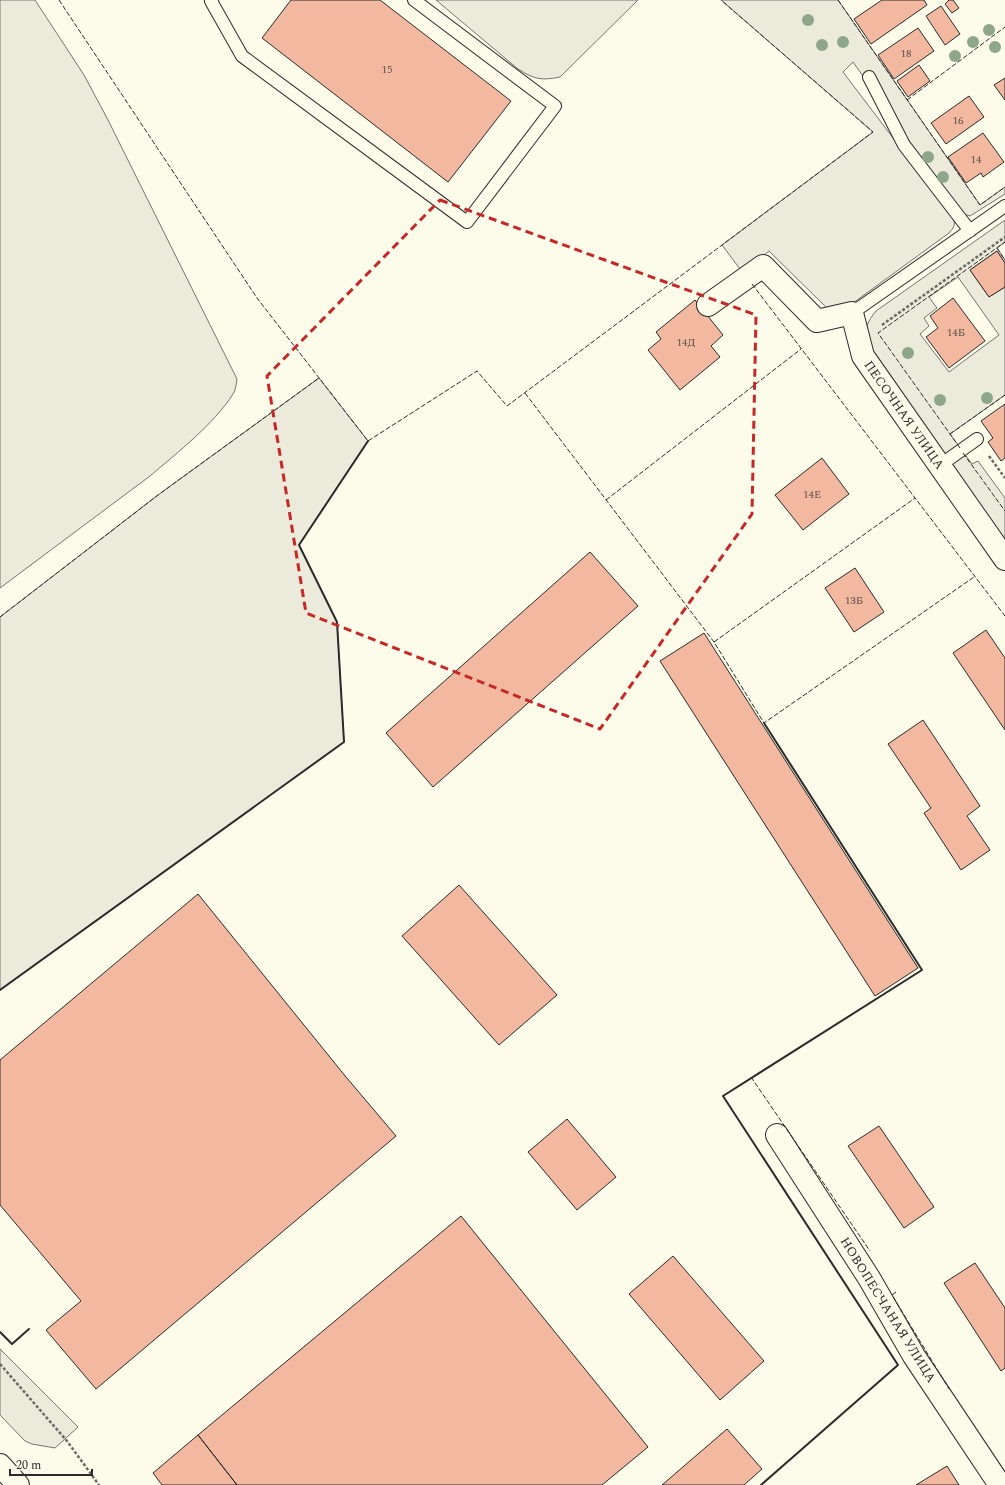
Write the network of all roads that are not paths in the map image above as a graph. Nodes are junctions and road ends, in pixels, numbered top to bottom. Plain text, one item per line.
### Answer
1 (212, 0) edge
2 (414, 0) edge
3 (869, 77) dead end
4 (1005, 206) edge
5 (970, 231) junction
6 (708, 304) dead end
7 (852, 313) junction
8 (977, 439) road end
9 (939, 466) junction
10 (1005, 559) edge
11 (777, 1135) dead end
12 (0, 1465) edge
13 (18, 1485) edge
14 (1000, 1485) edge

1 - 2 lane
3 - 5 lane
4 - 5 lane
5 - 7 lane
6 - 7 street
7 - 9 street, ПЕСОЧНАЯ УЛИЦА
8 - 9 lane
9 - 10 street, ПЕСОЧНАЯ УЛИЦА
11 - 14 street, НОВОПЕСЧАНАЯ УЛИЦА
12 - 13 street

